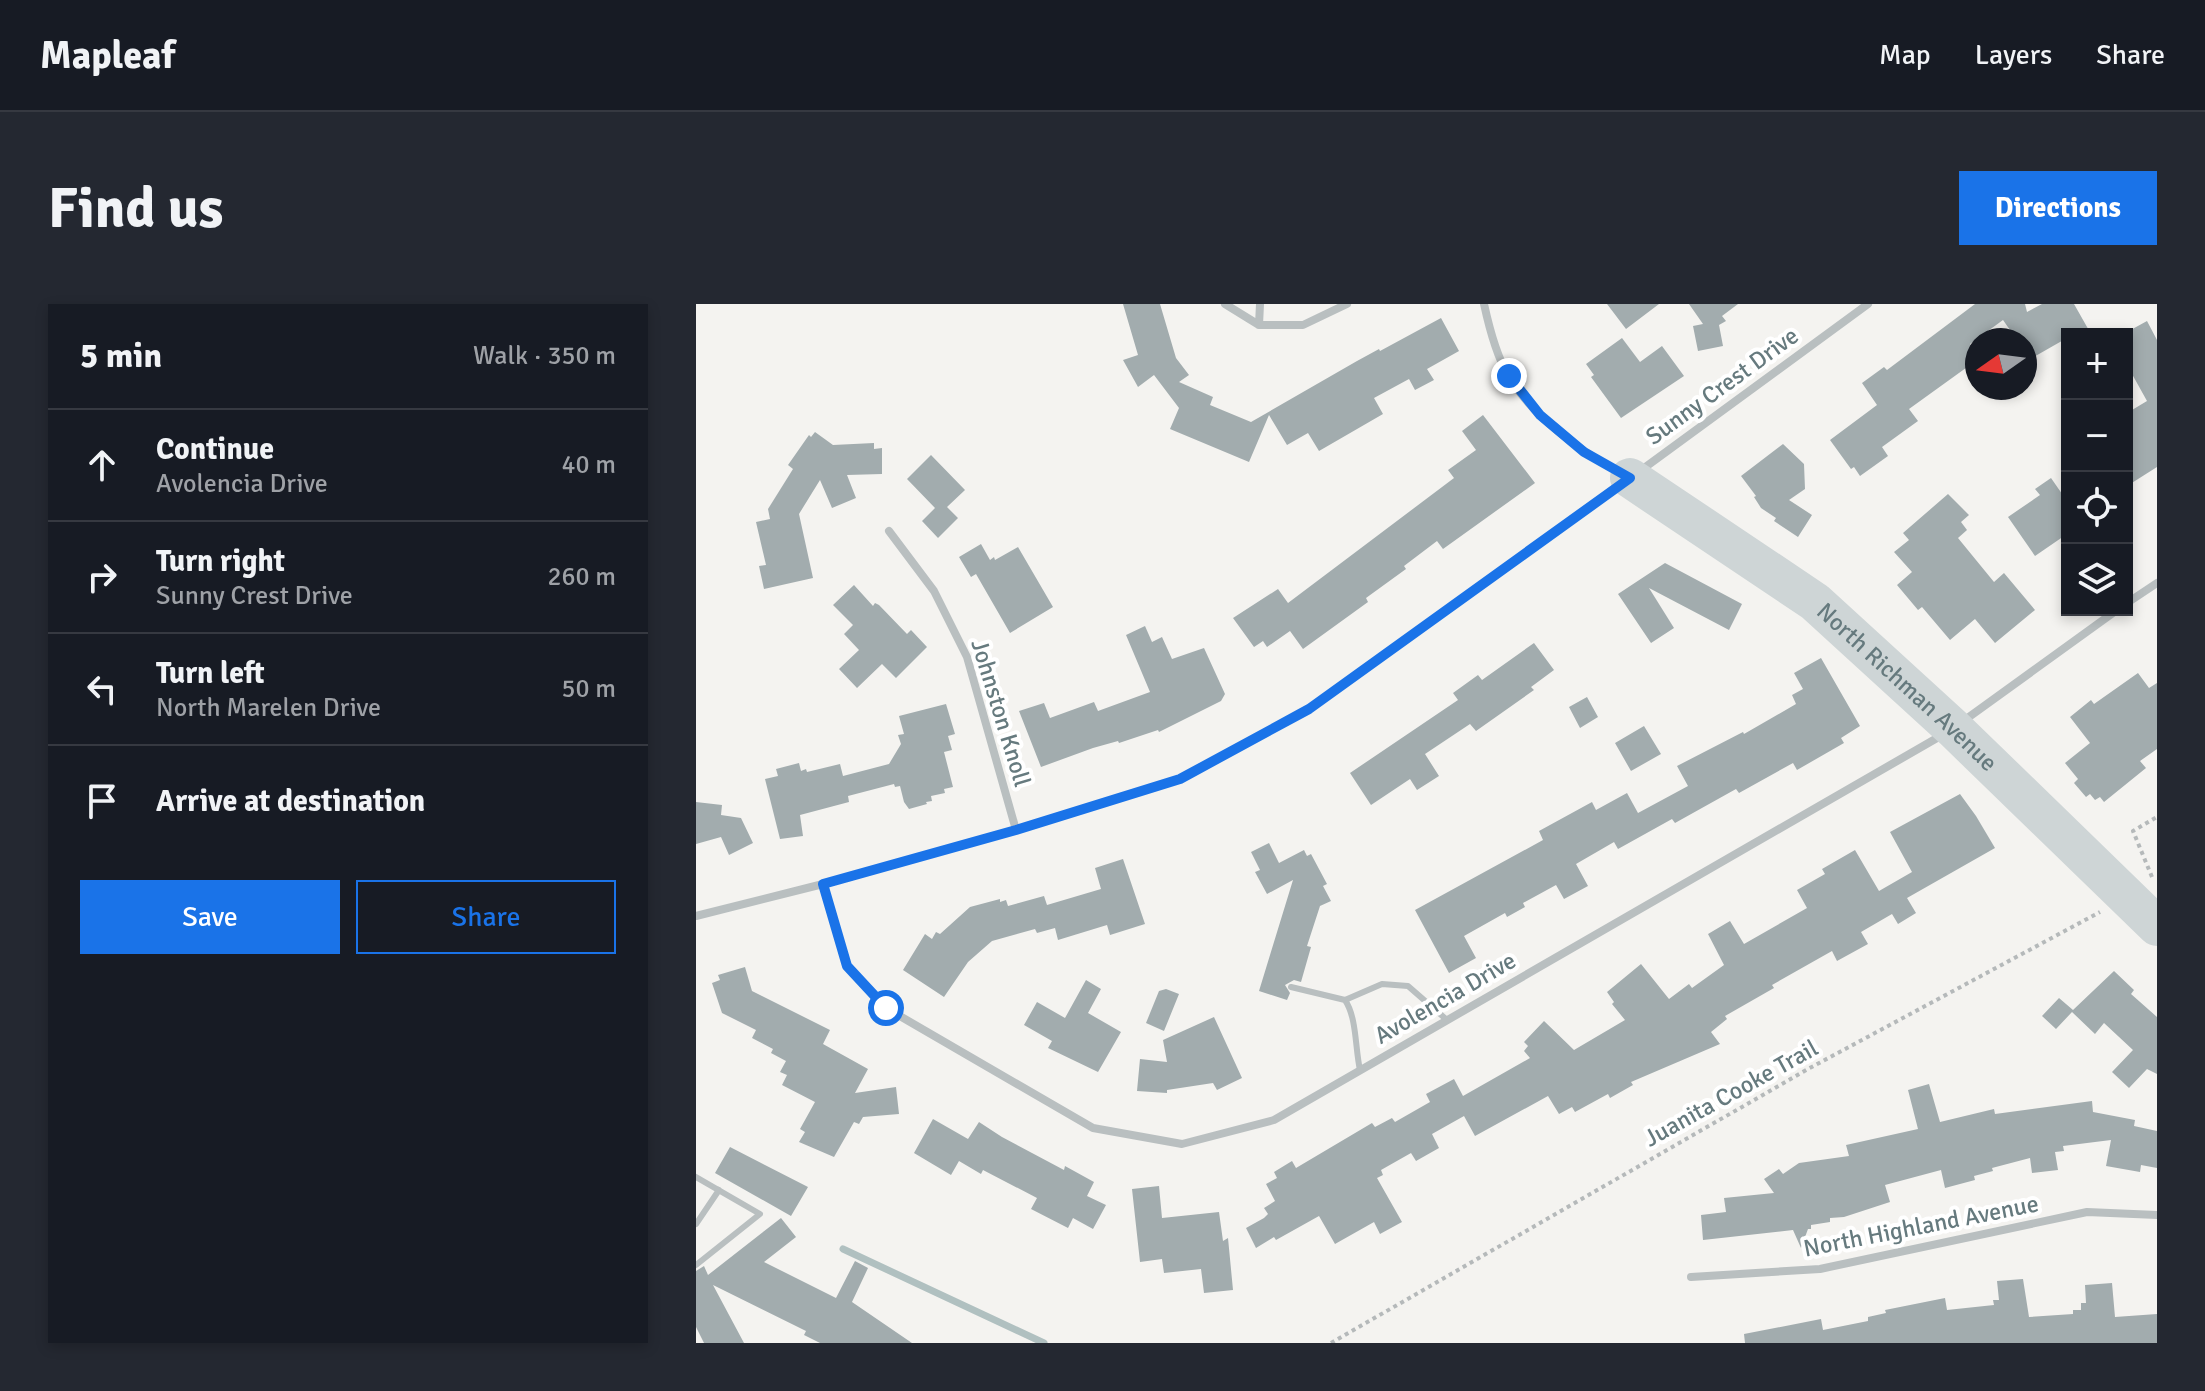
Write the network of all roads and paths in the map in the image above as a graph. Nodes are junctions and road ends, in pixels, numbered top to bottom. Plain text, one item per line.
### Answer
1 (1225, 304) edge
2 (1260, 304) edge
3 (1347, 304) edge
4 (1484, 304) edge
5 (1868, 304) edge
6 (1259, 325) junction
7 (1630, 478) junction
8 (889, 531) dead end
9 (2157, 583) edge
10 (2133, 599) edge
11 (2109, 616) edge
12 (1954, 729) junction
13 (2157, 817) edge
14 (1016, 830) junction
15 (823, 884) junction
16 (2141, 891) junction
17 (696, 916) edge
18 (2157, 926) edge
19 (1291, 987) dead end
20 (1345, 1000) junction
21 (1447, 1020) junction
22 (1360, 1070) junction
23 (696, 1177) edge
24 (719, 1190) junction
25 (2157, 1215) edge
26 (696, 1224) edge
27 (696, 1265) edge
28 (1691, 1277) dead end
29 (1331, 1343) edge

1 - 6 street
2 - 6 street
3 - 6 street
4 - 7 street
5 - 7 street, Sunny Crest Drive
7 - 12 street, North Richman Avenue
7 - 14 street, Sunny Crest Drive
8 - 14 street, Johnston Knoll
9 - 10 street
11 - 12 street, Avolencia Drive
12 - 16 street, North Richman Avenue
12 - 21 street, Avolencia Drive
13 - 16 path
14 - 15 street, Sunny Crest Drive
15 - 17 street, Sunny Crest Drive
15 - 22 street, Avolencia Drive
16 - 18 street, North Richman Avenue
16 - 29 path, Juanita Cooke Trail
19 - 20 lane
20 - 21 lane
20 - 22 lane
21 - 22 street, Avolencia Drive
23 - 24 lane
24 - 26 lane
24 - 27 lane
25 - 28 street, North Highland Avenue

